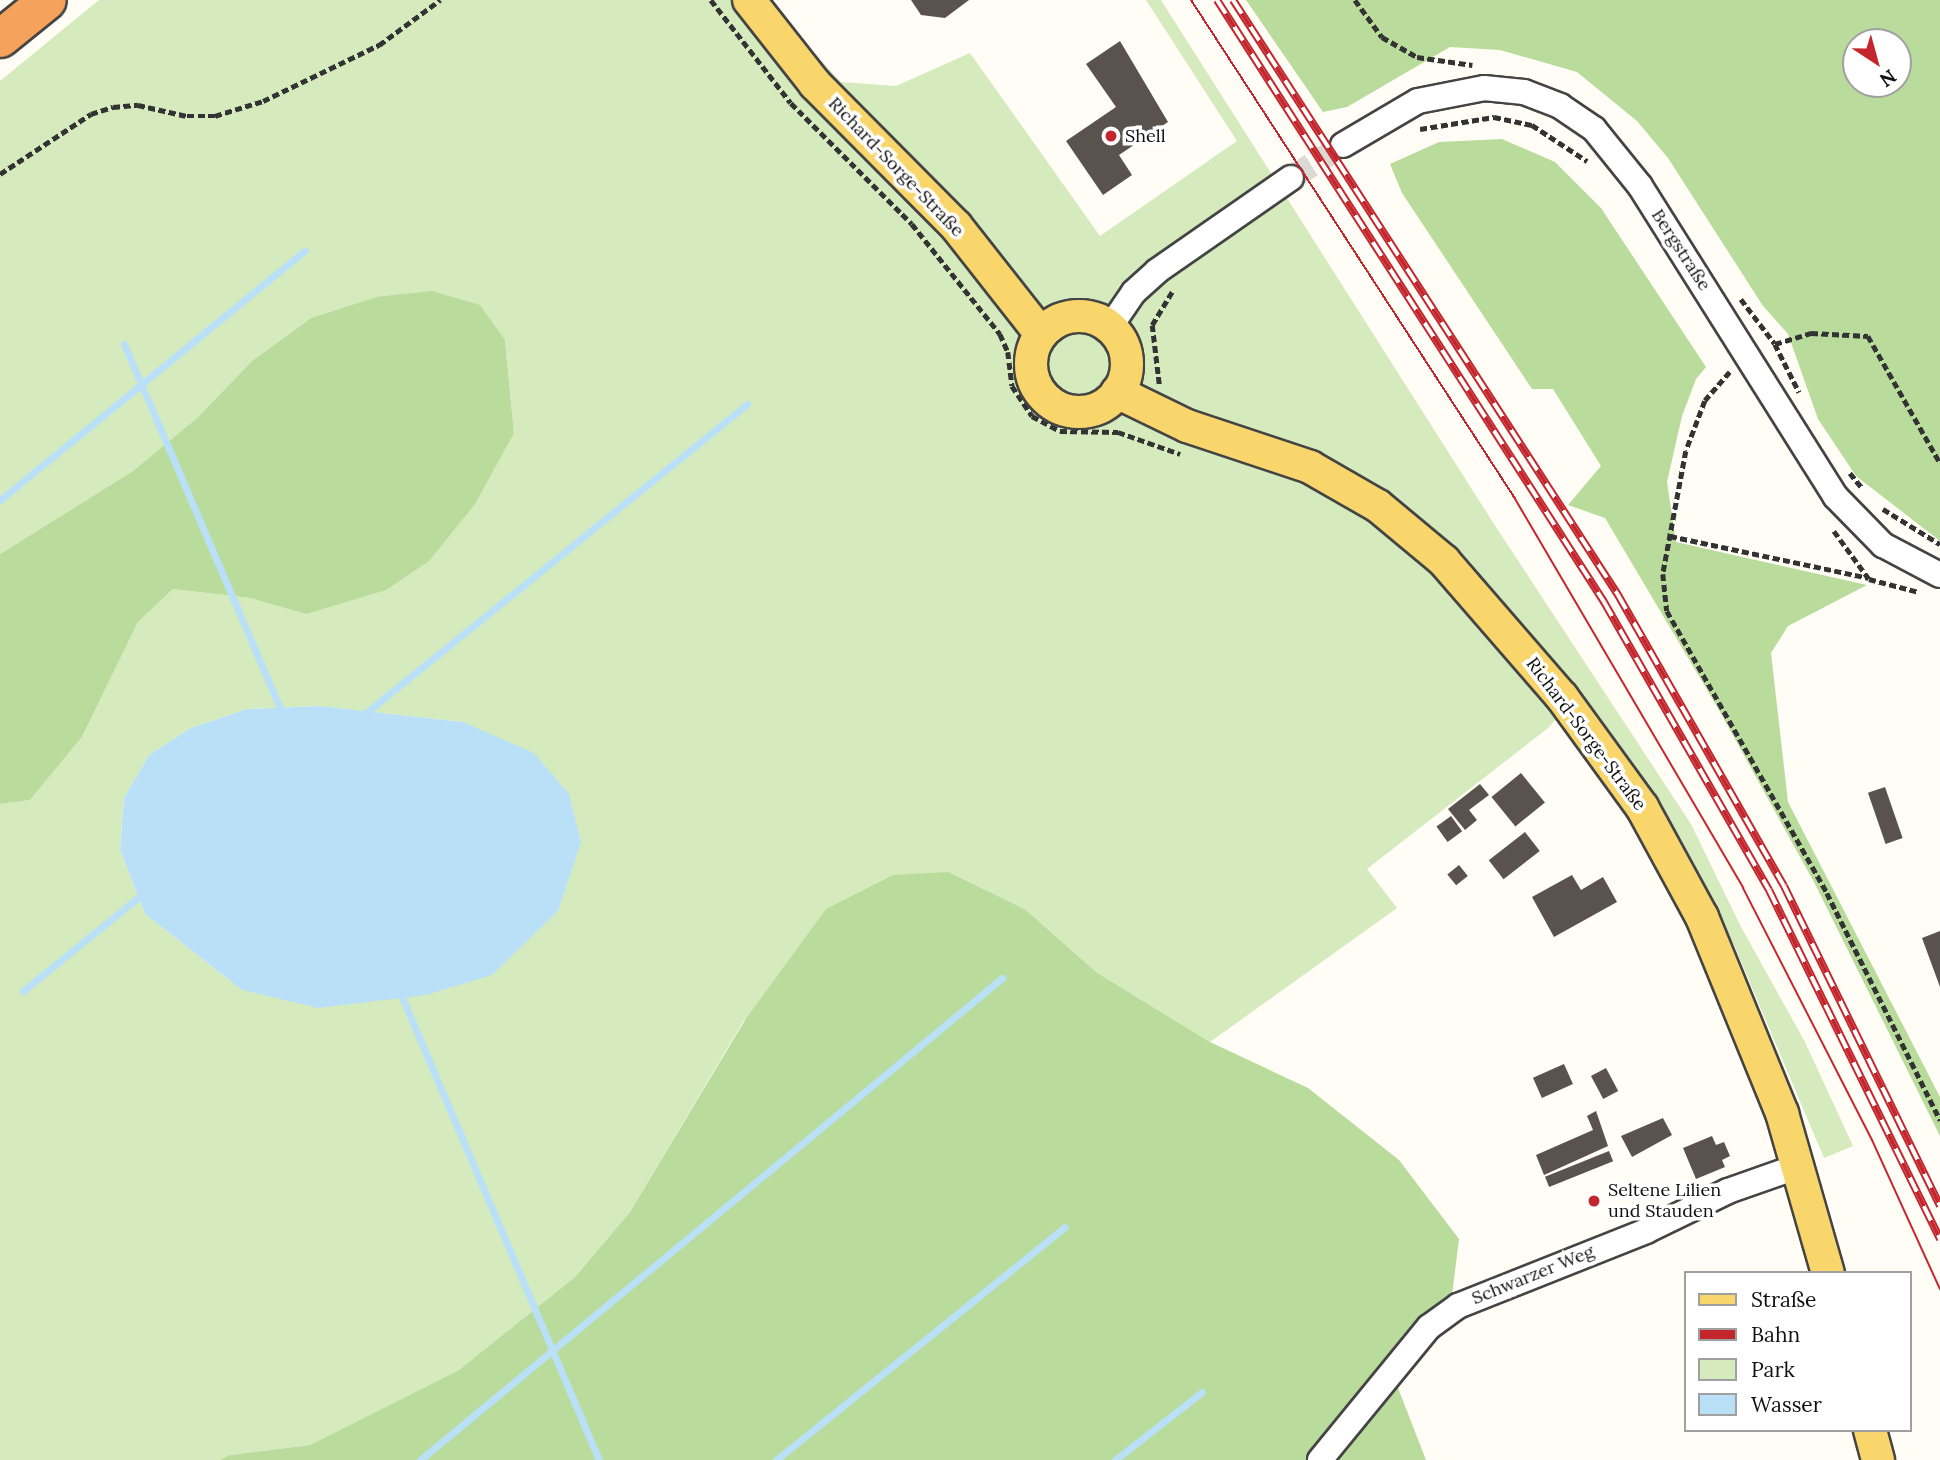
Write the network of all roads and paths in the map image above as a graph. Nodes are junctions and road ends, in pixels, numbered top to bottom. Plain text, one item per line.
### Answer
1 (47, 0) edge
2 (440, 0) edge
3 (750, 0) edge
4 (1355, 0) edge
5 (1382, 37) dead end
6 (0, 38) edge
7 (1411, 131) dead end
8 (1343, 145) tunnel mouth
9 (1591, 165) dead end
10 (0, 174) edge
11 (1291, 178) tunnel mouth
12 (930, 244) dead end
13 (1178, 286) dead end
14 (1110, 327) junction
15 (1041, 334) junction
16 (1725, 359) dead end
17 (1117, 392) junction
18 (1801, 396) dead end
19 (1147, 408) junction
20 (1133, 438) junction
21 (1191, 457) dead end
22 (1940, 463) edge
23 (1847, 470) dead end
24 (1866, 493) dead end
25 (1874, 500) dead end
26 (1670, 536) junction
27 (1838, 537) dead end
28 (1940, 544) edge
29 (1869, 579) junction
30 (1934, 585) edge
31 (1940, 1120) edge
32 (1799, 1166) junction
33 (1827, 1271) edge
34 (1871, 1432) edge
35 (1320, 1460) edge
36 (1878, 1460) edge

1 - 6 highway
2 - 10 path
3 - 15 main road, Richard-Sorge-Straße
4 - 5 path
7 - 9 path
8 - 30 street, Bergstraße
11 - 14 street
12 - 20 path
13 - 19 path
14 - 15 main road
14 - 17 main road
15 - 17 main road
16 - 26 path
17 - 19 main road, Richard-Sorge-Straße
18 - 22 path
19 - 20 path
19 - 32 main road, Richard-Sorge-Straße
20 - 21 path
23 - 24 path
25 - 28 path
26 - 29 path
26 - 31 path
27 - 29 path
29 - 30 path
32 - 33 main road, Richard-Sorge-Straße
32 - 35 street, Schwarzer Weg
34 - 36 main road

